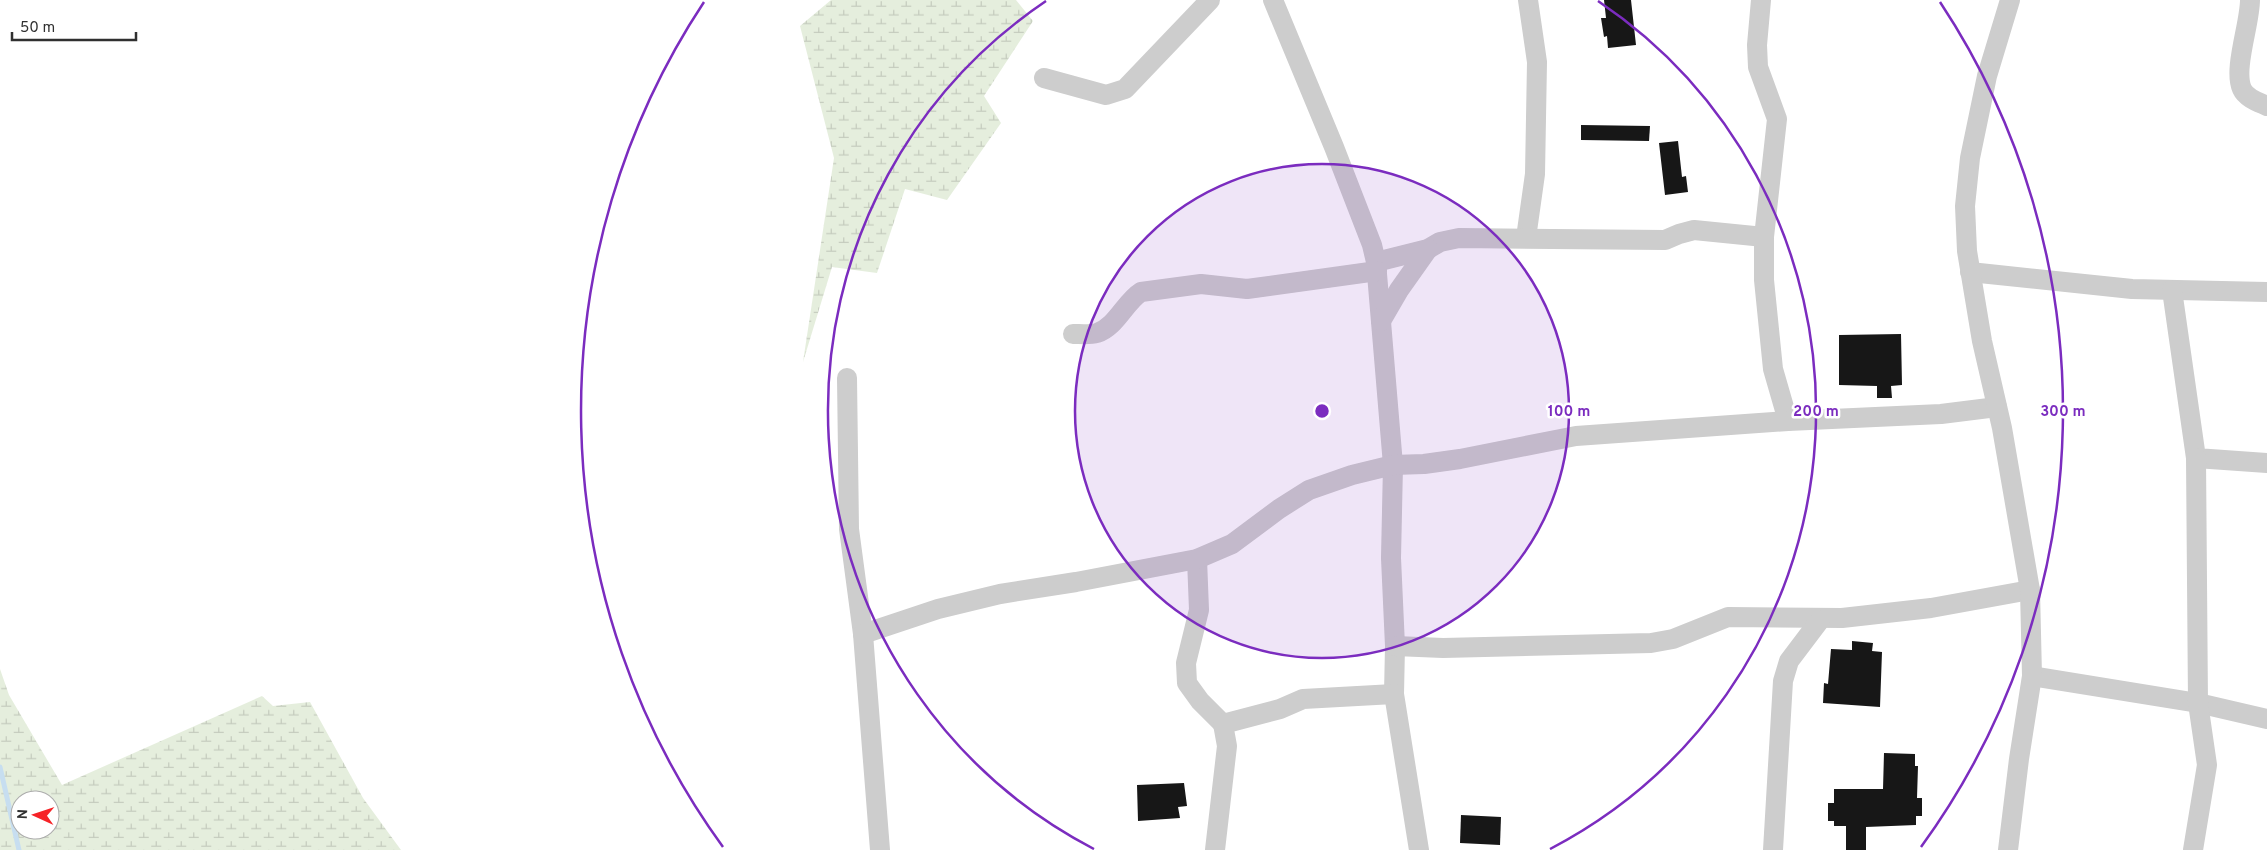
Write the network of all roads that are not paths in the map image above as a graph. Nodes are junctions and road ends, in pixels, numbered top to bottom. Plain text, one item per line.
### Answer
1 (1210, 0) edge
2 (1273, 0) edge
3 (1528, 0) edge
4 (1761, 0) edge
5 (2010, 0) edge
6 (2250, 0) edge
7 (1044, 78) dead end
8 (2267, 106) edge
9 (1764, 237) junction
10 (1526, 238) junction
11 (1428, 249) junction
12 (1377, 267) junction
13 (1970, 272) junction
14 (2172, 290) junction
15 (2267, 292) edge
16 (1381, 321) junction
17 (1073, 334) dead end
18 (847, 378) dead end
19 (1997, 407) junction
20 (1788, 421) junction
21 (2196, 458) junction
22 (2267, 463) edge
23 (1393, 465) junction
24 (1197, 559) junction
25 (2030, 590) junction
26 (1820, 620) junction
27 (863, 634) junction
28 (1395, 646) junction
29 (2032, 676) junction
30 (1394, 694) junction
31 (2198, 703) junction
32 (2267, 719) edge
33 (1223, 724) junction
34 (880, 850) edge
35 (1215, 850) edge
36 (1419, 850) edge
37 (1774, 850) edge
38 (2008, 850) edge
39 (2193, 850) edge

1 - 7 street
2 - 12 street
3 - 10 street
4 - 9 street
5 - 13 street
6 - 8 street
9 - 10 street
9 - 20 street
10 - 11 street
11 - 12 street
11 - 16 street
12 - 16 street
12 - 17 street
13 - 14 street
13 - 19 street
14 - 15 street
14 - 21 street
16 - 23 street
18 - 27 street
19 - 20 street
19 - 25 street
20 - 23 street
21 - 22 street
21 - 31 street
23 - 24 street
23 - 28 street
24 - 27 street
24 - 33 street
25 - 26 street
25 - 29 street
26 - 28 street
26 - 37 street
27 - 34 street
28 - 30 street
29 - 31 street
29 - 38 street
30 - 33 street
30 - 36 street
31 - 32 street
31 - 39 street
33 - 35 street

